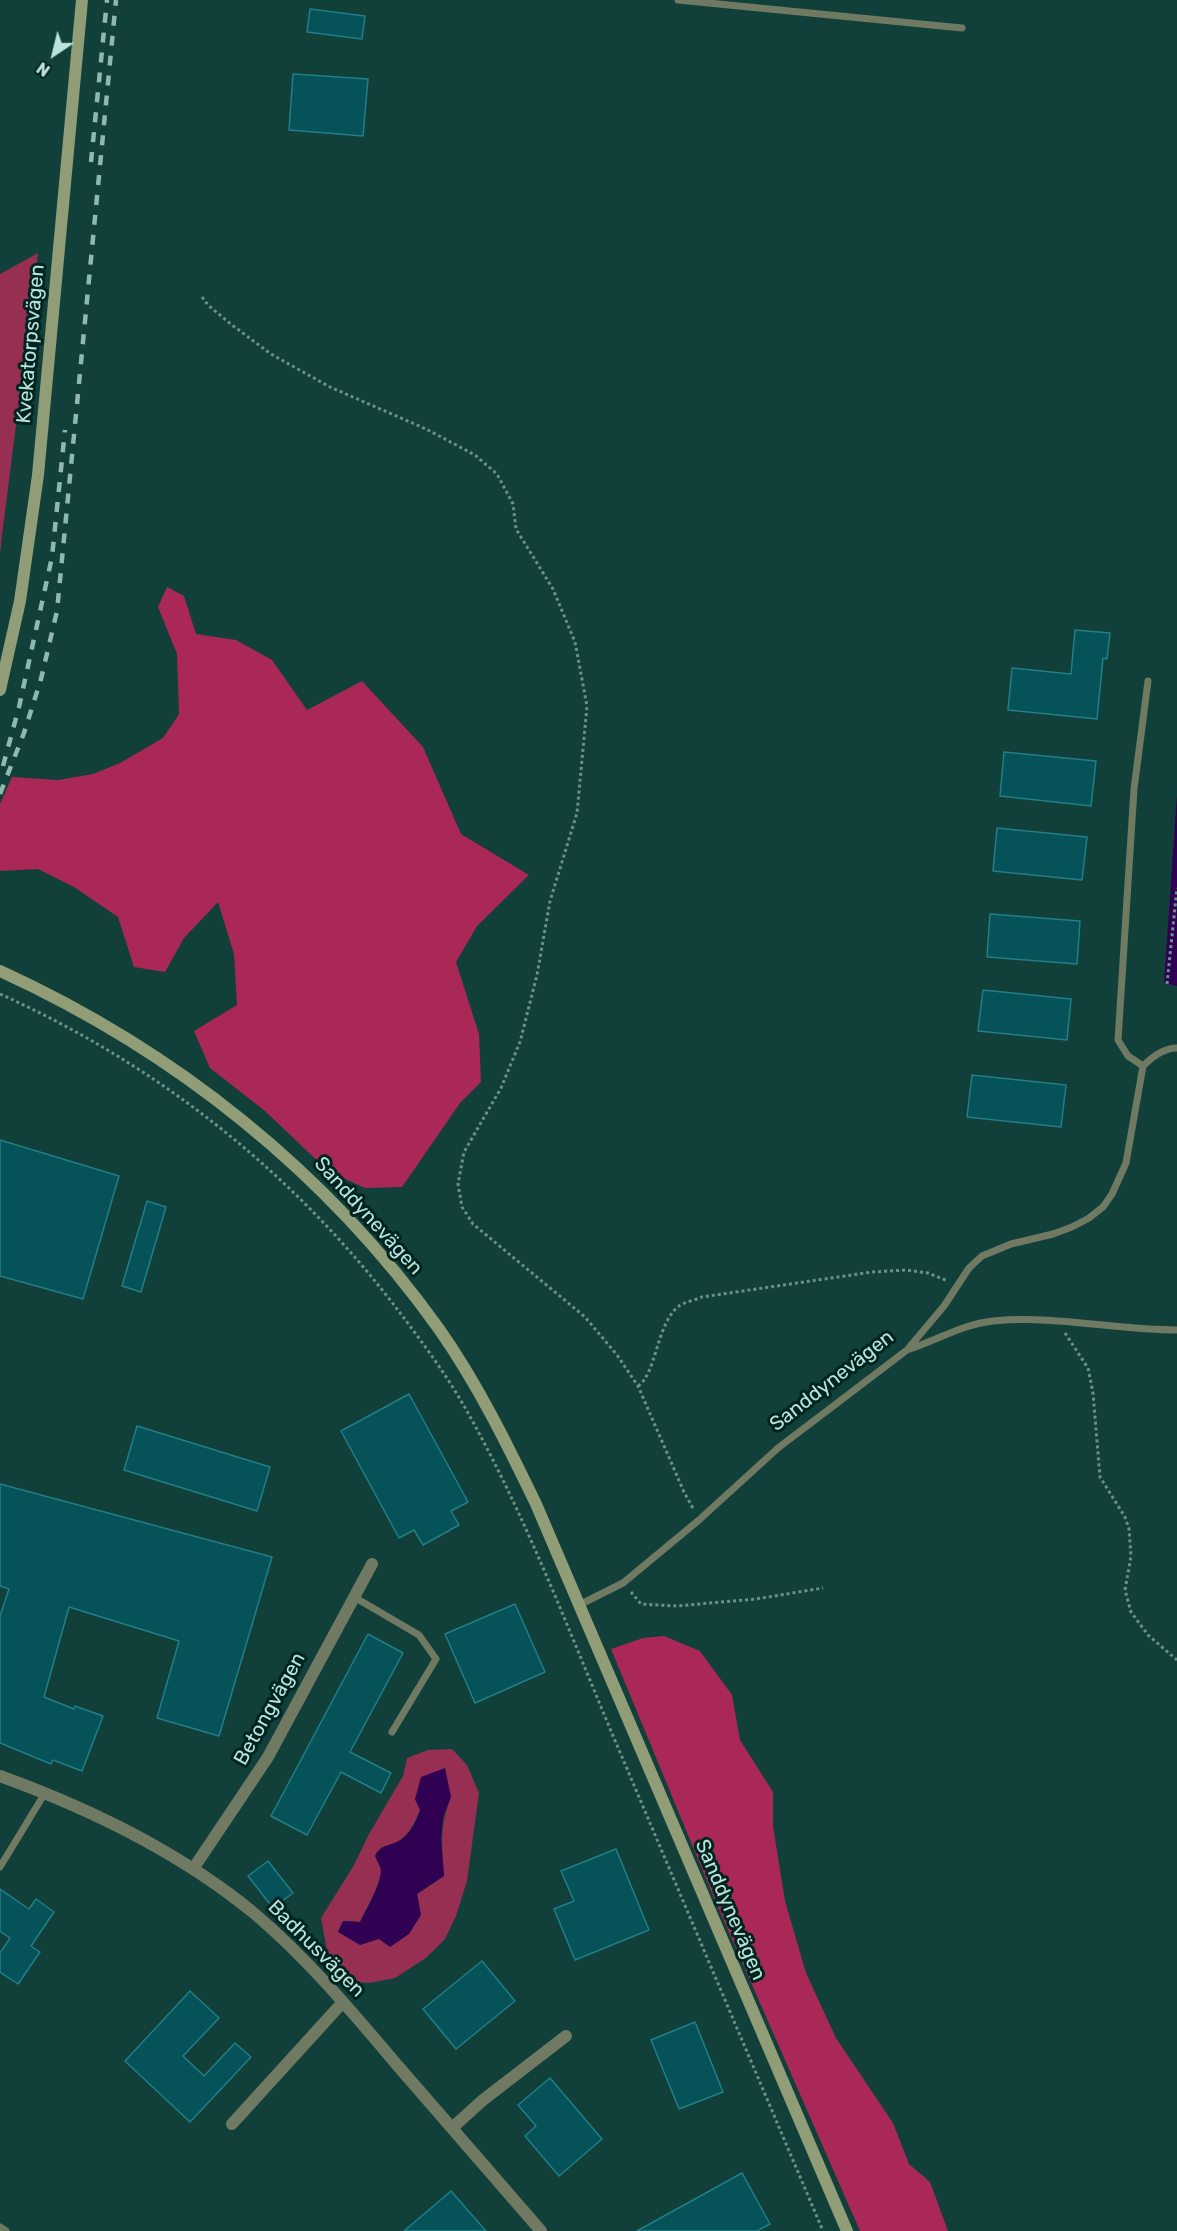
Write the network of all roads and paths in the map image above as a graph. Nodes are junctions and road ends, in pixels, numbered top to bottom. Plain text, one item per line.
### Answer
1 (82, 0) edge
2 (678, 0) edge
3 (962, 28) dead end
4 (202, 297) dead end
5 (1148, 681) dead end
6 (0, 690) edge
7 (1177, 888) edge
8 (0, 971) edge
9 (1167, 984) dead end
10 (0, 994) edge
11 (1177, 1048) edge
12 (1143, 1066) junction
13 (955, 1287) junction
14 (1060, 1321) junction
15 (1177, 1330) edge
16 (907, 1350) junction
17 (638, 1386) junction
18 (699, 1520) junction
19 (372, 1564) dead end
20 (623, 1583) junction
21 (823, 1588) dead end
22 (354, 1597) junction
23 (579, 1605) junction
24 (1177, 1660) edge
25 (392, 1732) dead end
26 (0, 1776) edge
27 (45, 1793) junction
28 (0, 1867) edge
29 (193, 1869) junction
30 (343, 2001) junction
31 (566, 2036) dead end
32 (232, 2124) dead end
33 (452, 2128) junction
34 (0, 2227) edge
35 (6, 2231) edge
36 (541, 2231) edge
37 (823, 2231) edge
38 (847, 2231) edge

1 - 6 street, Kvekatorpsvägen
2 - 3 lane
4 - 17 path
5 - 12 lane
7 - 9 path
8 - 23 street, Sanddynevägen
10 - 37 path
11 - 12 lane
12 - 13 lane, Sanddynevägen
13 - 16 lane, Sanddynevägen
13 - 17 path
14 - 15 lane
14 - 16 lane
14 - 24 path
16 - 18 lane, Sanddynevägen
17 - 18 path
18 - 20 lane, Sanddynevägen
19 - 22 street, Betongvägen
20 - 21 path
20 - 23 lane, Sanddynevägen
22 - 25 lane
22 - 29 street, Betongvägen
23 - 38 street, Sanddynevägen
26 - 27 street, Badhusvägen
27 - 28 lane
27 - 29 street, Badhusvägen
29 - 30 street, Badhusvägen
30 - 32 street
30 - 33 street, Badhusvägen
31 - 33 street
33 - 36 street, Badhusvägen
34 - 35 lane

